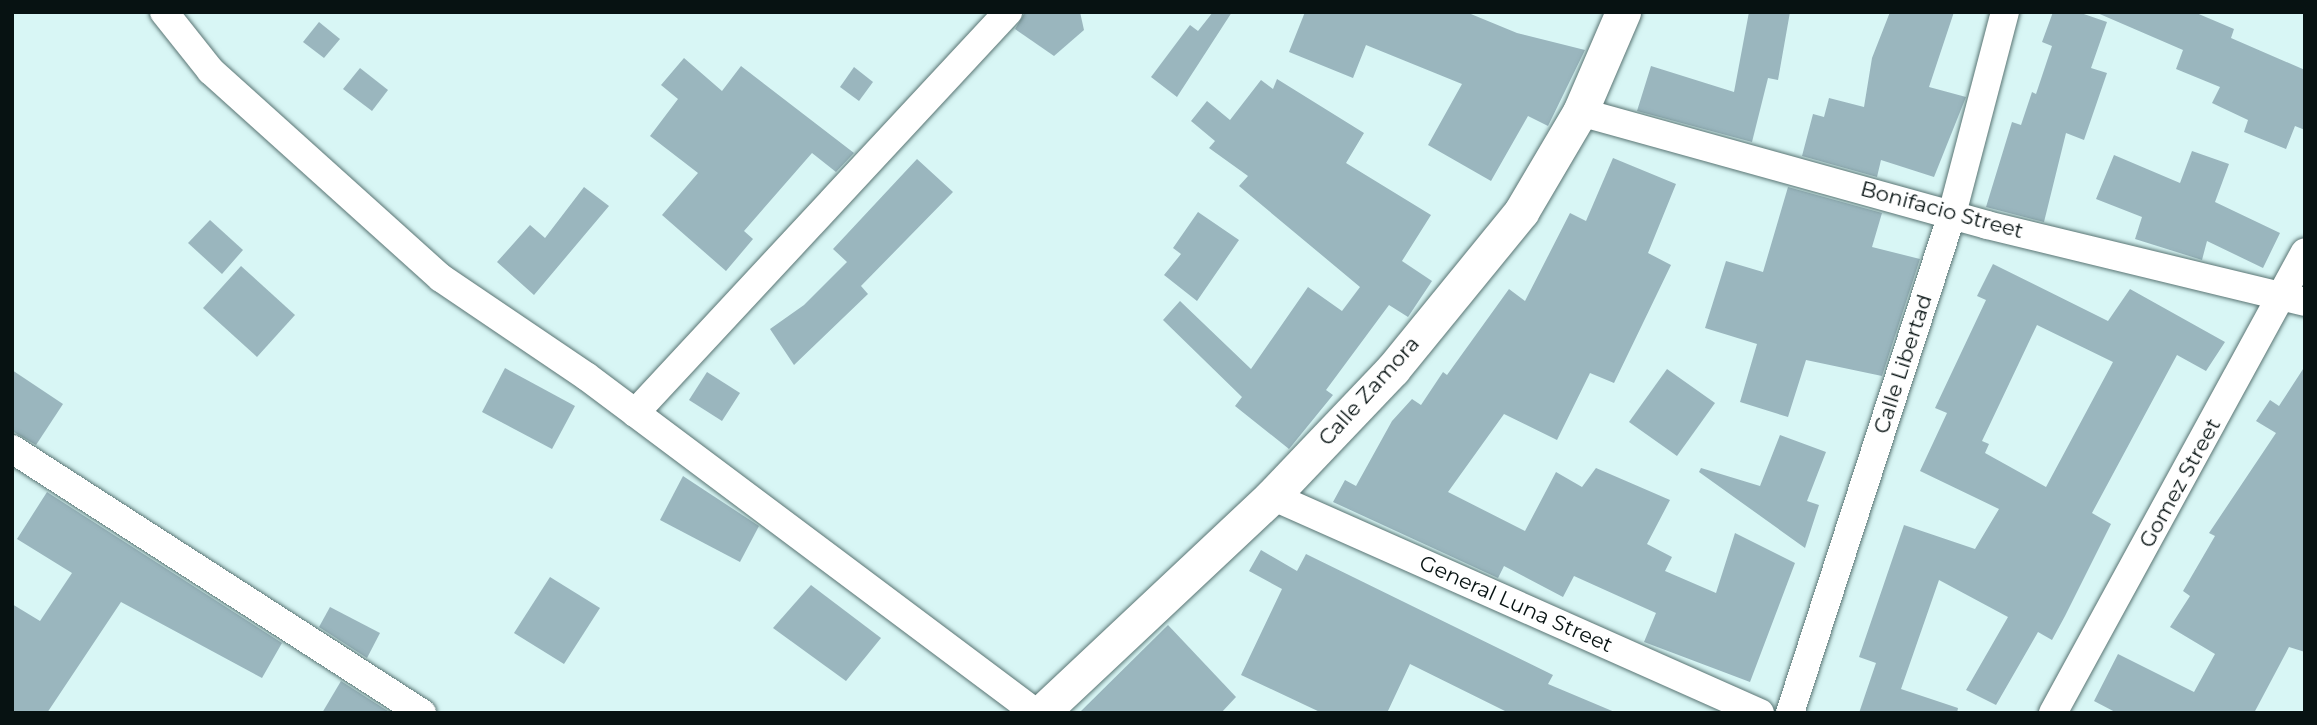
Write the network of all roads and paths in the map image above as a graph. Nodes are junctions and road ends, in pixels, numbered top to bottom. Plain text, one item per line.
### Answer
1 (164, 12) edge
2 (1008, 12) edge
3 (1623, 12) edge
4 (2005, 12) edge
5 (1580, 112) junction
6 (1952, 214) junction
7 (2305, 252) edge
8 (2295, 298) edge
9 (635, 413) junction
10 (12, 449) edge
11 (1272, 496) junction
12 (422, 713) edge
13 (1038, 713) edge
14 (1759, 713) edge
15 (1790, 713) edge
16 (2053, 713) edge

1 - 9 street
2 - 9 street
3 - 5 street, Calle Zamora
4 - 6 street, Calle Libertad
5 - 6 street, Bonifacio Street
5 - 11 street, Calle Zamora
6 - 8 street, Bonifacio Street
6 - 15 street, Calle Libertad
7 - 8 street, Gomez Street
8 - 16 street, Gomez Street
9 - 13 street
10 - 12 street
11 - 13 street, Calle Zamora
11 - 14 street, General Luna Street

